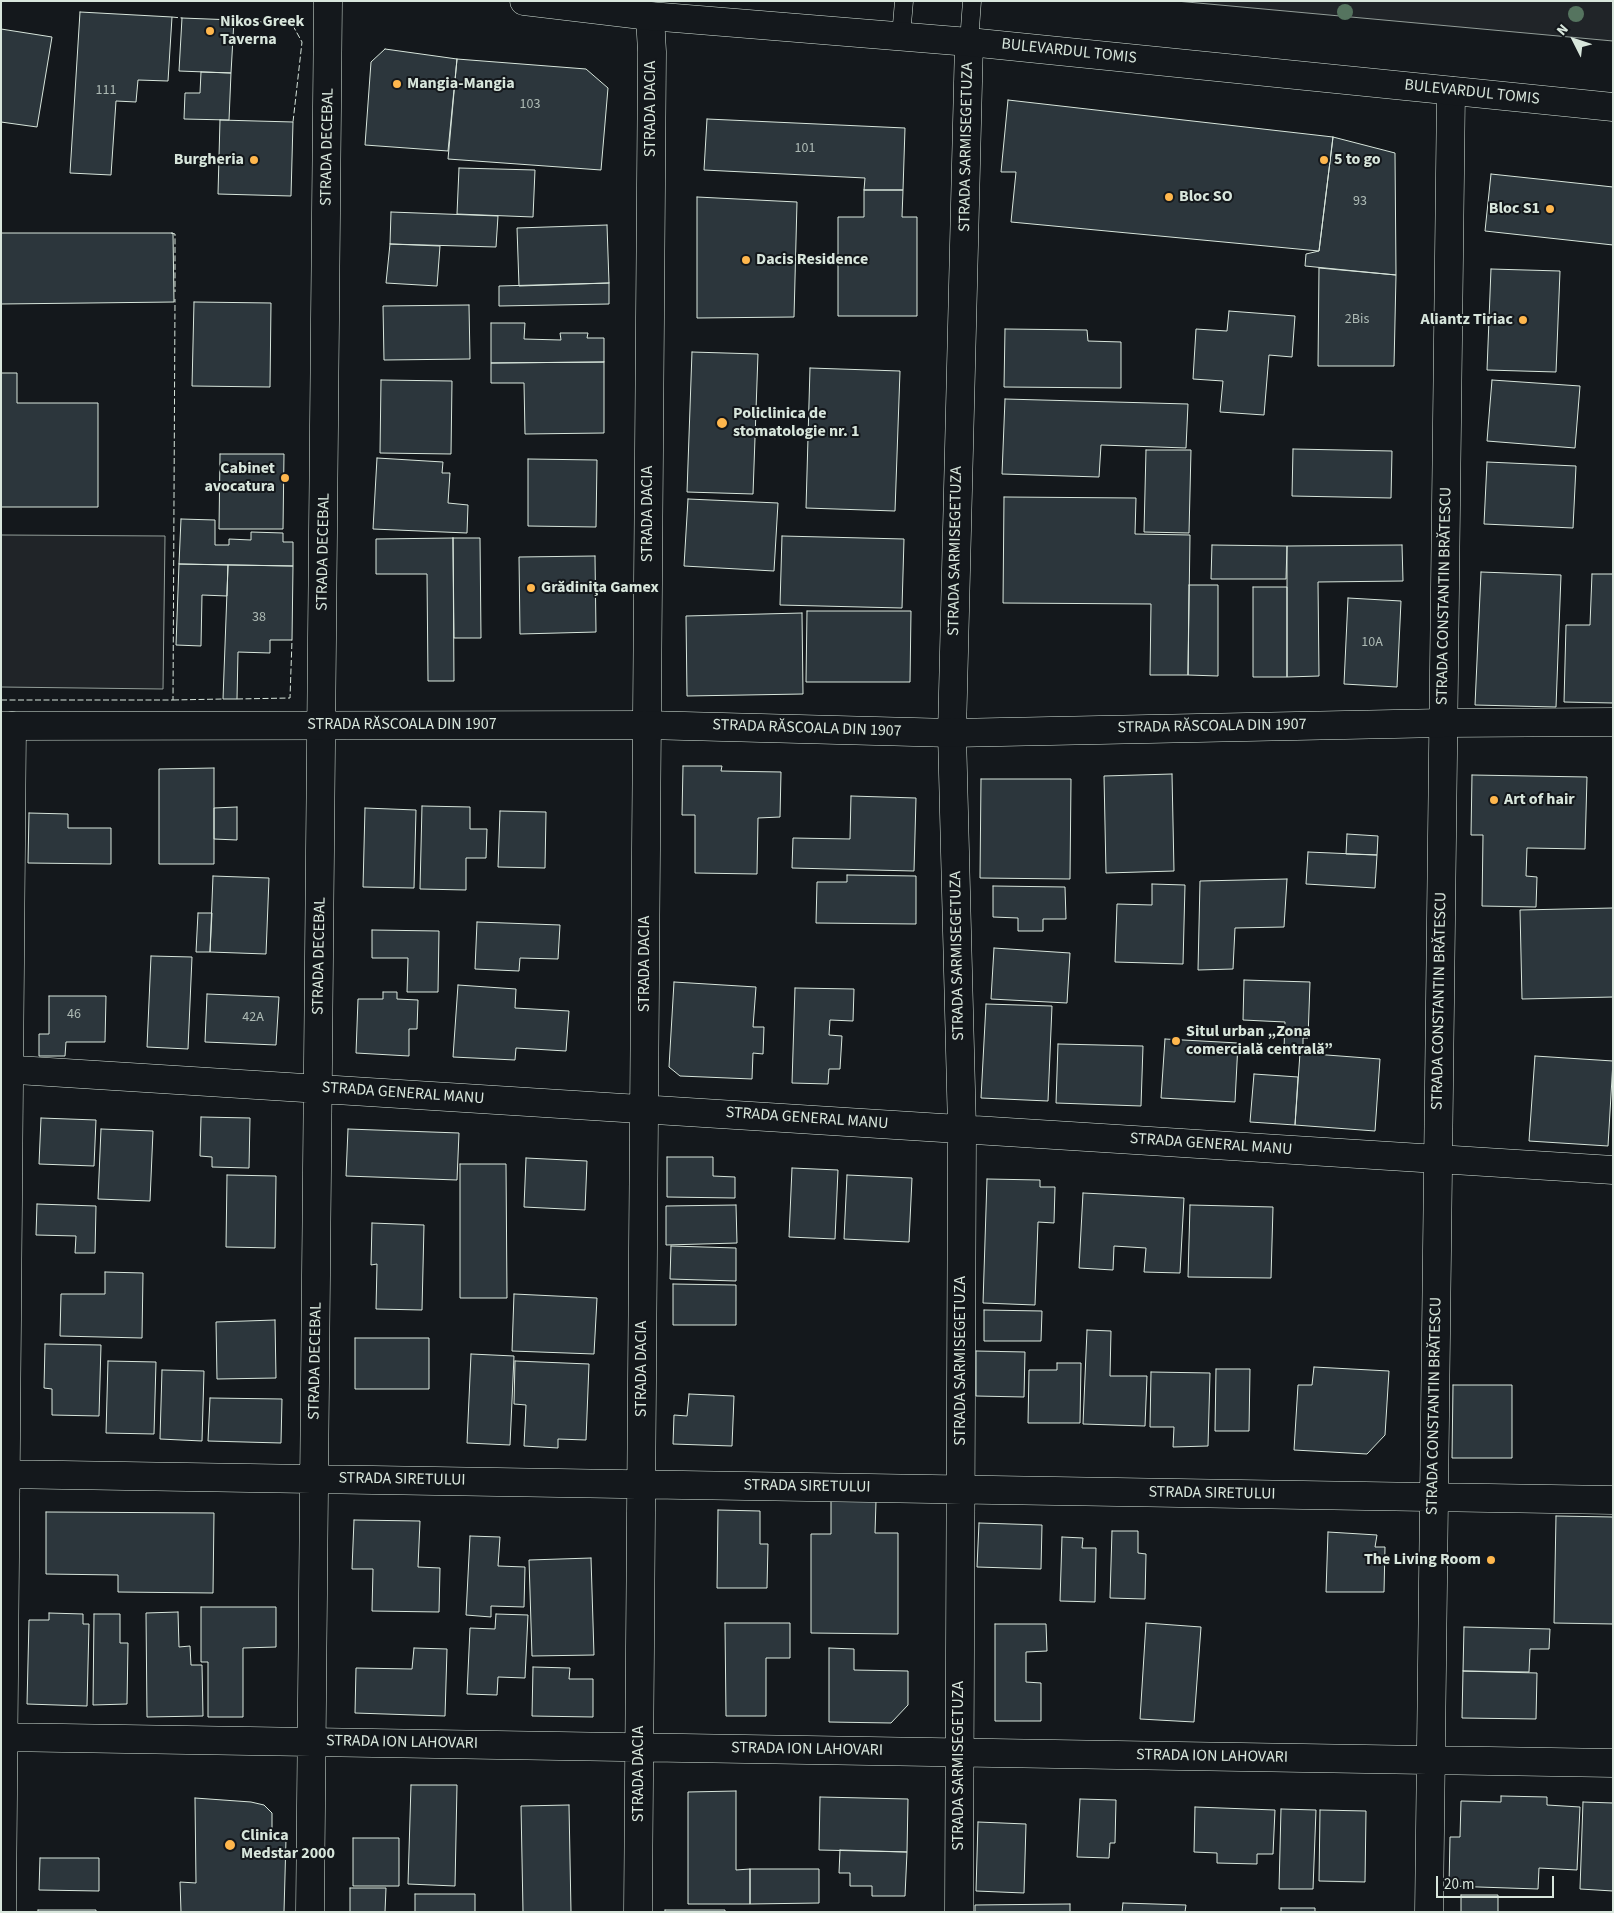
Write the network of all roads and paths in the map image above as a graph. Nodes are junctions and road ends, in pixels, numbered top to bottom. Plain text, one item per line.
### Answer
1 (328, 1) edge
2 (524, 1) edge
3 (904, 1) edge
4 (972, 1) edge
5 (650, 16) junction
6 (901, 36) junction
7 (970, 42) junction
8 (1451, 91) junction
9 (1613, 107) edge
10 (1613, 722) edge
11 (1443, 723) junction
12 (646, 724) junction
13 (322, 725) junction
14 (7, 726) edge
15 (952, 733) junction
16 (5, 1069) edge
17 (319, 1088) junction
18 (644, 1109) junction
19 (962, 1129) junction
20 (1438, 1159) junction
21 (1613, 1170) edge
22 (3, 1474) edge
23 (314, 1479) junction
24 (641, 1484) junction
25 (961, 1490) junction
26 (1434, 1497) junction
27 (1613, 1500) edge
28 (2, 1737) edge
29 (312, 1742) junction
30 (639, 1747) junction
31 (960, 1753) junction
32 (1430, 1760) junction
33 (1613, 1763) edge
34 (2, 1912) edge
35 (310, 1912) edge
36 (638, 1912) edge
37 (959, 1912) edge
38 (1429, 1912) edge

1 - 13 street, STRADA DECEBAL
2 - 5 street, BULEVARDUL TOMIS
3 - 6 lane
4 - 7 lane, STRADA SARMISEGETUZA
5 - 6 street, BULEVARDUL TOMIS
5 - 12 street, STRADA DACIA
6 - 7 street, BULEVARDUL TOMIS
7 - 8 street, BULEVARDUL TOMIS
7 - 15 street, STRADA SARMISEGETUZA
8 - 9 street, BULEVARDUL TOMIS
8 - 11 street, STRADA CONSTANTIN BRĂTESCU
10 - 11 street, STRADA RĂSCOALA DIN 1907
11 - 15 street, STRADA RĂSCOALA DIN 1907
11 - 20 street, STRADA CONSTANTIN BRĂTESCU
12 - 13 street, STRADA RĂSCOALA DIN 1907
12 - 15 street, STRADA RĂSCOALA DIN 1907
12 - 18 street, STRADA DACIA
13 - 14 street, STRADA RĂSCOALA DIN 1907
13 - 17 street, STRADA DECEBAL
14 - 16 street
15 - 19 street, STRADA SARMISEGETUZA
16 - 17 street, STRADA GENERAL MANU
16 - 22 street
17 - 18 street, STRADA GENERAL MANU
17 - 23 street, STRADA DECEBAL
18 - 19 street, STRADA GENERAL MANU
18 - 24 street, STRADA DACIA
19 - 20 street, STRADA GENERAL MANU
19 - 25 street, STRADA SARMISEGETUZA
20 - 21 street, STRADA GENERAL MANU
20 - 26 street, STRADA CONSTANTIN BRĂTESCU
22 - 23 street, STRADA SIRETULUI
22 - 28 street
23 - 24 street, STRADA SIRETULUI
23 - 29 street, STRADA DECEBAL
24 - 25 street, STRADA SIRETULUI
24 - 30 street, STRADA DACIA
25 - 26 street, STRADA SIRETULUI
25 - 31 street, STRADA SARMISEGETUZA
26 - 27 street, STRADA SIRETULUI
26 - 32 street, STRADA CONSTANTIN BRĂTESCU
28 - 29 street, STRADA ION LAHOVARI
28 - 34 street
29 - 30 street, STRADA ION LAHOVARI
29 - 35 street, STRADA DECEBAL
30 - 31 street, STRADA ION LAHOVARI
30 - 36 street, STRADA DACIA
31 - 32 street, STRADA ION LAHOVARI
31 - 37 street, STRADA SARMISEGETUZA
32 - 33 street, STRADA ION LAHOVARI
32 - 38 street, STRADA CONSTANTIN BRĂTESCU

